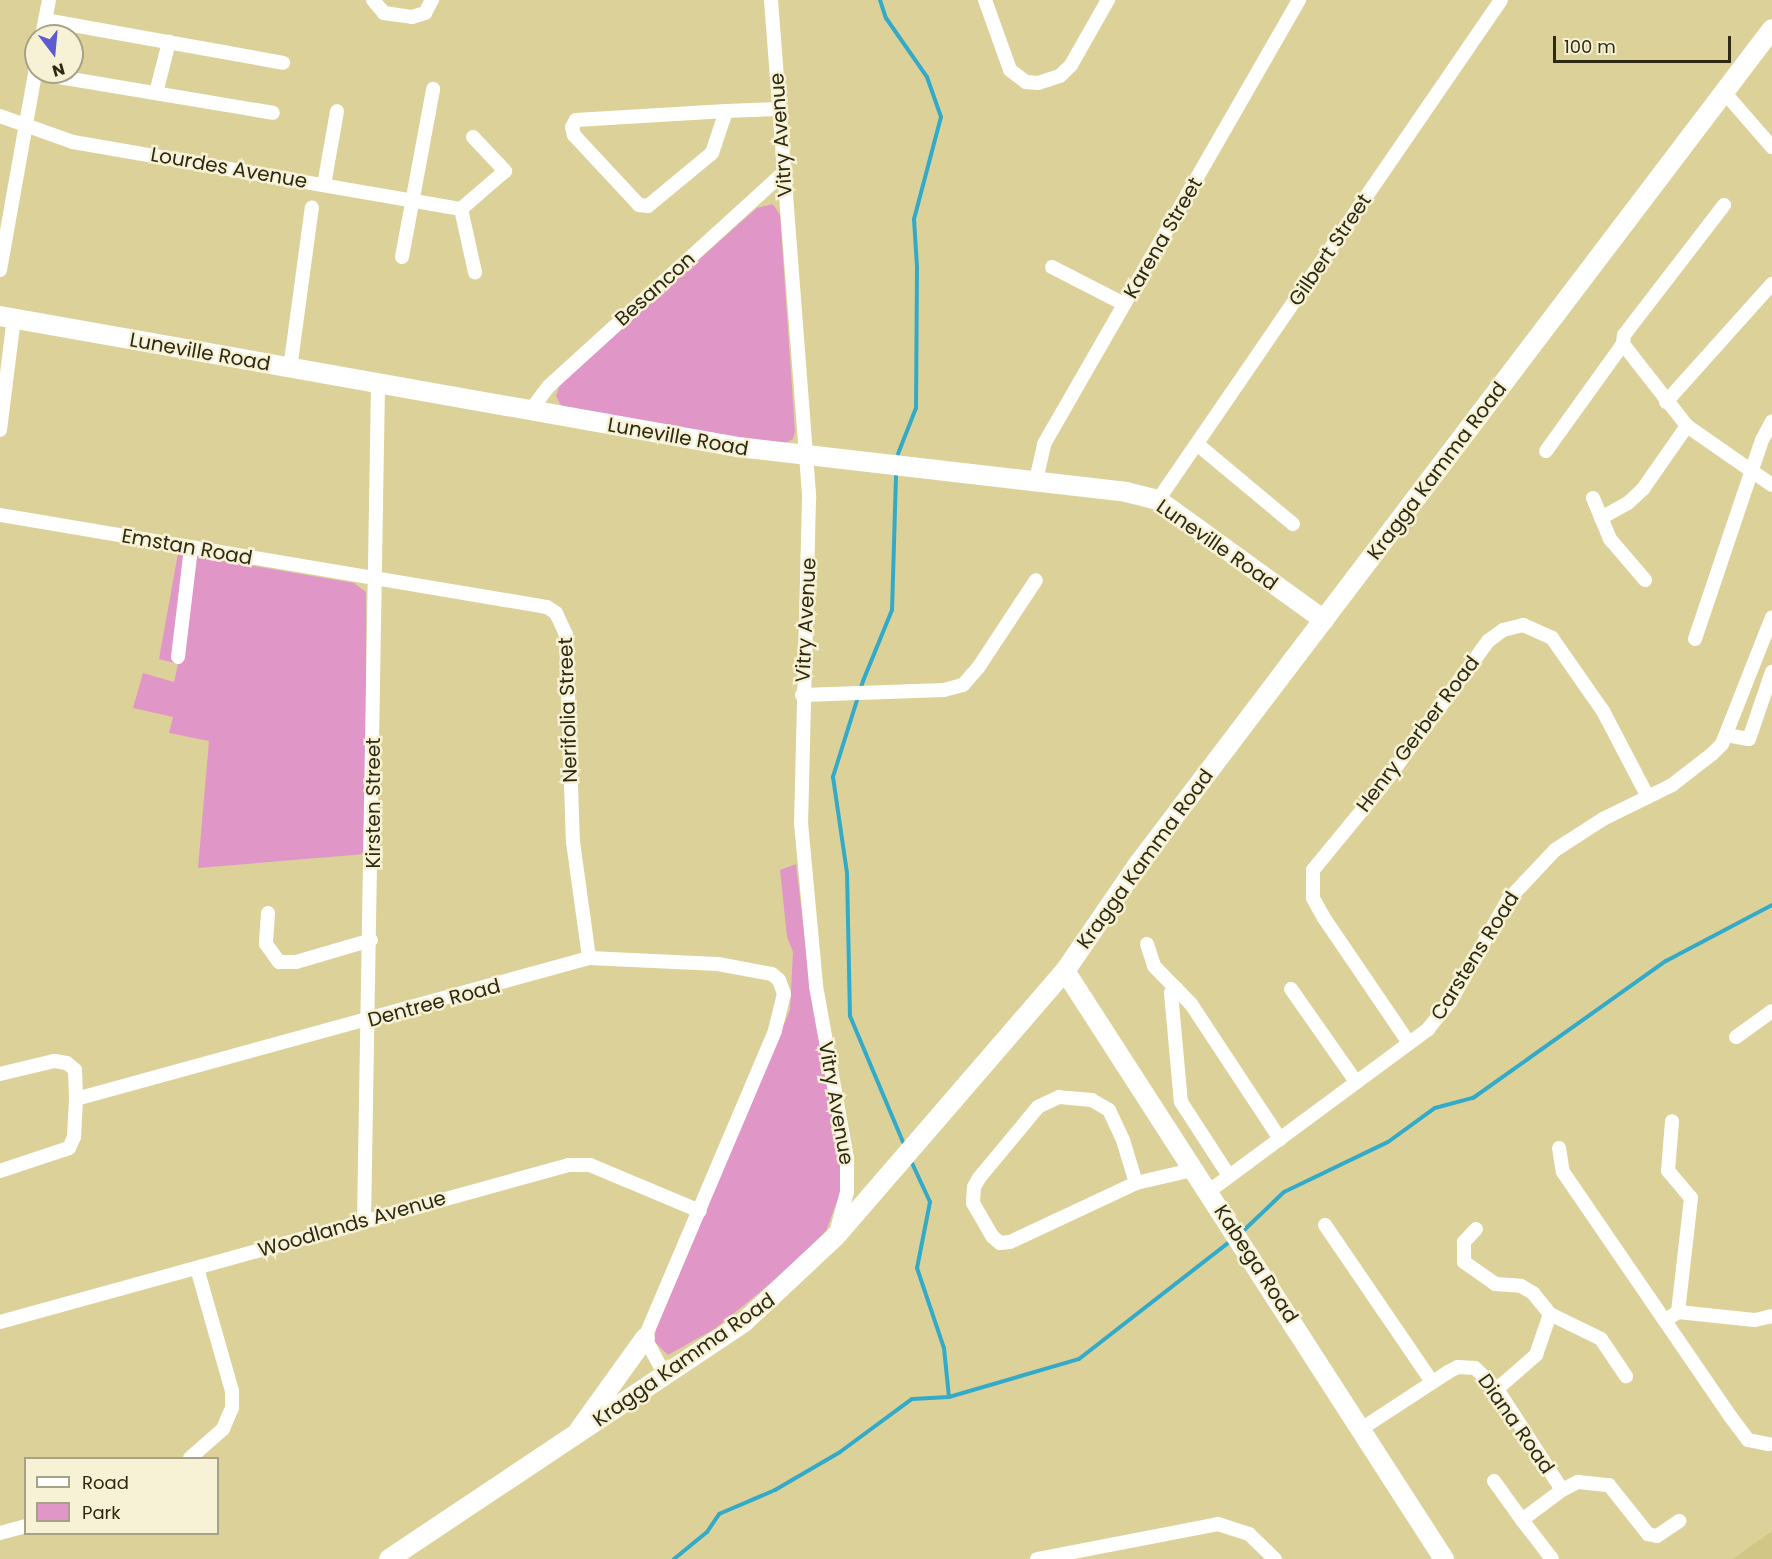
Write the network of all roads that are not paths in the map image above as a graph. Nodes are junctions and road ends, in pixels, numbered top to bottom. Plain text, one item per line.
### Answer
1 (49, 0) edge
2 (373, 0) edge
3 (432, 0) edge
4 (771, 0) edge
5 (985, 0) edge
6 (1108, 0) edge
7 (1299, 0) edge
8 (1501, 0) edge
9 (45, 20) junction
10 (44, 24) edge
11 (1772, 29) edge
12 (169, 42) junction
13 (283, 63) dead end
14 (84, 79) edge
15 (32, 84) edge
16 (433, 89) dead end
17 (156, 93) junction
18 (1725, 93) junction
19 (779, 109) junction
20 (337, 111) dead end
21 (726, 111) junction
22 (273, 113) dead end
23 (0, 116) edge
24 (25, 125) junction
25 (473, 137) dead end
26 (1772, 147) edge
27 (784, 172) junction
28 (324, 185) junction
29 (413, 201) junction
30 (1724, 205) dead end
31 (312, 207) dead end
32 (461, 209) junction
33 (402, 257) dead end
34 (1052, 267) dead end
35 (0, 270) edge
36 (475, 272) dead end
37 (1772, 284) edge
38 (1124, 304) junction
39 (7, 317) edge
40 (1623, 344) junction
41 (290, 369) junction
42 (378, 385) junction
43 (1666, 402) junction
44 (530, 411) junction
45 (1772, 421) edge
46 (1687, 426) junction
47 (0, 430) edge
48 (1197, 444) junction
49 (1546, 451) dead end
50 (806, 456) junction
51 (1753, 473) junction
52 (1036, 480) junction
53 (1772, 485) edge
54 (1593, 498) dead end
55 (1158, 500) junction
56 (0, 515) edge
57 (1601, 518) junction
58 (1293, 524) dead end
59 (191, 548) junction
60 (373, 579) junction
61 (1036, 580) dead end
62 (1645, 580) dead end
63 (1772, 617) edge
64 (1324, 620) junction
65 (1695, 639) dead end
66 (178, 657) dead end
67 (1772, 672) edge
68 (802, 694) junction
69 (1726, 735) junction
70 (1648, 797) junction
71 (268, 913) dead end
72 (371, 940) junction
73 (1147, 944) dead end
74 (588, 958) junction
75 (1065, 971) junction
76 (1176, 988) junction
77 (1291, 989) dead end
78 (1772, 1011) edge
79 (369, 1021) junction
80 (1736, 1037) dead end
81 (1409, 1043) junction
82 (0, 1074) edge
83 (1356, 1082) junction
84 (76, 1100) junction
85 (1672, 1121) dead end
86 (1280, 1138) junction
87 (1559, 1148) dead end
88 (1192, 1170) junction
89 (0, 1171) edge
90 (1229, 1176) junction
91 (1136, 1183) junction
92 (1212, 1197) junction
93 (700, 1211) junction
94 (364, 1221) junction
95 (1325, 1226) dead end
96 (1476, 1229) dead end
97 (836, 1236) junction
98 (197, 1268) junction
99 (1550, 1314) junction
100 (1672, 1316) junction
101 (1772, 1316) edge
102 (0, 1323) edge
103 (645, 1338) junction
104 (1626, 1376) dead end
105 (666, 1377) junction
106 (1432, 1382) junction
107 (1497, 1389) junction
108 (1361, 1429) junction
109 (574, 1437) junction
110 (1769, 1444) dead end
111 (191, 1457) edge
112 (1494, 1481) dead end
113 (1563, 1490) junction
114 (1522, 1520) junction
115 (1679, 1521) dead end
116 (24, 1527) edge
117 (0, 1533) edge
118 (389, 1559) edge
119 (1037, 1559) edge
120 (1275, 1559) edge
121 (1444, 1559) edge
122 (1552, 1559) edge

1 - 9 street
2 - 3 street
4 - 19 street, Vitry Avenue
5 - 6 street
7 - 38 street, Karena Street
8 - 48 street, Gilbert Street
9 - 10 street
9 - 12 street
11 - 18 main road, Kragga Kamma Road
12 - 13 street
12 - 17 street
14 - 17 street
15 - 24 street
16 - 29 street
17 - 22 street
18 - 26 street
18 - 64 main road, Kragga Kamma Road
19 - 21 street
19 - 27 street, Vitry Avenue
20 - 28 street
21 - 21 street
23 - 24 street, Lourdes Avenue
24 - 28 street, Lourdes Avenue
24 - 35 street
25 - 32 street
27 - 44 street, Besancon
27 - 50 street, Vitry Avenue
28 - 29 street, Lourdes Avenue
29 - 32 street, Lourdes Avenue
29 - 33 street
30 - 40 street
31 - 41 street
32 - 36 street
34 - 38 street
37 - 43 street
38 - 52 street, Karena Street
39 - 41 main road, Luneville Road
39 - 47 street
40 - 43 street
40 - 49 street
41 - 42 main road, Luneville Road
42 - 44 main road, Luneville Road
42 - 60 street, Kirsten Street
43 - 46 street
44 - 50 main road, Luneville Road
45 - 51 street
46 - 51 street
46 - 57 street
48 - 55 street, Gilbert Street
48 - 58 street
50 - 52 main road, Luneville Road
50 - 68 street, Vitry Avenue
51 - 53 street
51 - 65 street
52 - 55 main road, Luneville Road
54 - 57 street
55 - 64 main road, Luneville Road
56 - 59 street, Emstan Road
57 - 62 street
59 - 60 street, Emstan Road
59 - 66 street
60 - 72 street, Kirsten Street
60 - 74 street, Nerifolia Street
61 - 68 street
63 - 69 street, Carstens Road
64 - 75 main road, Kragga Kamma Road
67 - 69 street
68 - 97 street, Vitry Avenue
69 - 70 street, Carstens Road
70 - 81 street, Carstens Road
70 - 81 street, Henry Gerber Road
71 - 72 street
72 - 79 street, Kirsten Street
73 - 76 street
74 - 79 street, Dentree Road
74 - 93 street, Dentree Road
75 - 88 main road, Kabega Road
75 - 97 main road, Kragga Kamma Road
76 - 86 street
76 - 90 street
77 - 83 street
78 - 80 street
79 - 84 street, Dentree Road
79 - 94 street, Kirsten Street
81 - 83 street, Carstens Road
82 - 84 street
83 - 86 street, Carstens Road
84 - 89 street
85 - 100 street
86 - 90 street, Carstens Road
87 - 100 street
88 - 91 street
88 - 92 main road, Kabega Road
90 - 92 street, Carstens Road
91 - 91 street
92 - 108 main road, Kabega Road
93 - 94 street, Woodlands Avenue
93 - 103 street
94 - 98 street, Woodlands Avenue
95 - 106 street
96 - 99 street
97 - 105 main road, Kragga Kamma Road
98 - 102 street, Woodlands Avenue
98 - 111 street
99 - 104 street
99 - 107 street
100 - 101 street
100 - 110 street
103 - 105 street
103 - 109 main road
105 - 109 main road, Kragga Kamma Road
106 - 107 street, Diana Road
106 - 108 street, Diana Road
107 - 113 street, Diana Road
108 - 121 main road, Kabega Road
109 - 118 main road, Kragga Kamma Road
112 - 114 street
113 - 114 street, Diana Road
113 - 115 street
114 - 122 street
116 - 117 street
119 - 120 street

